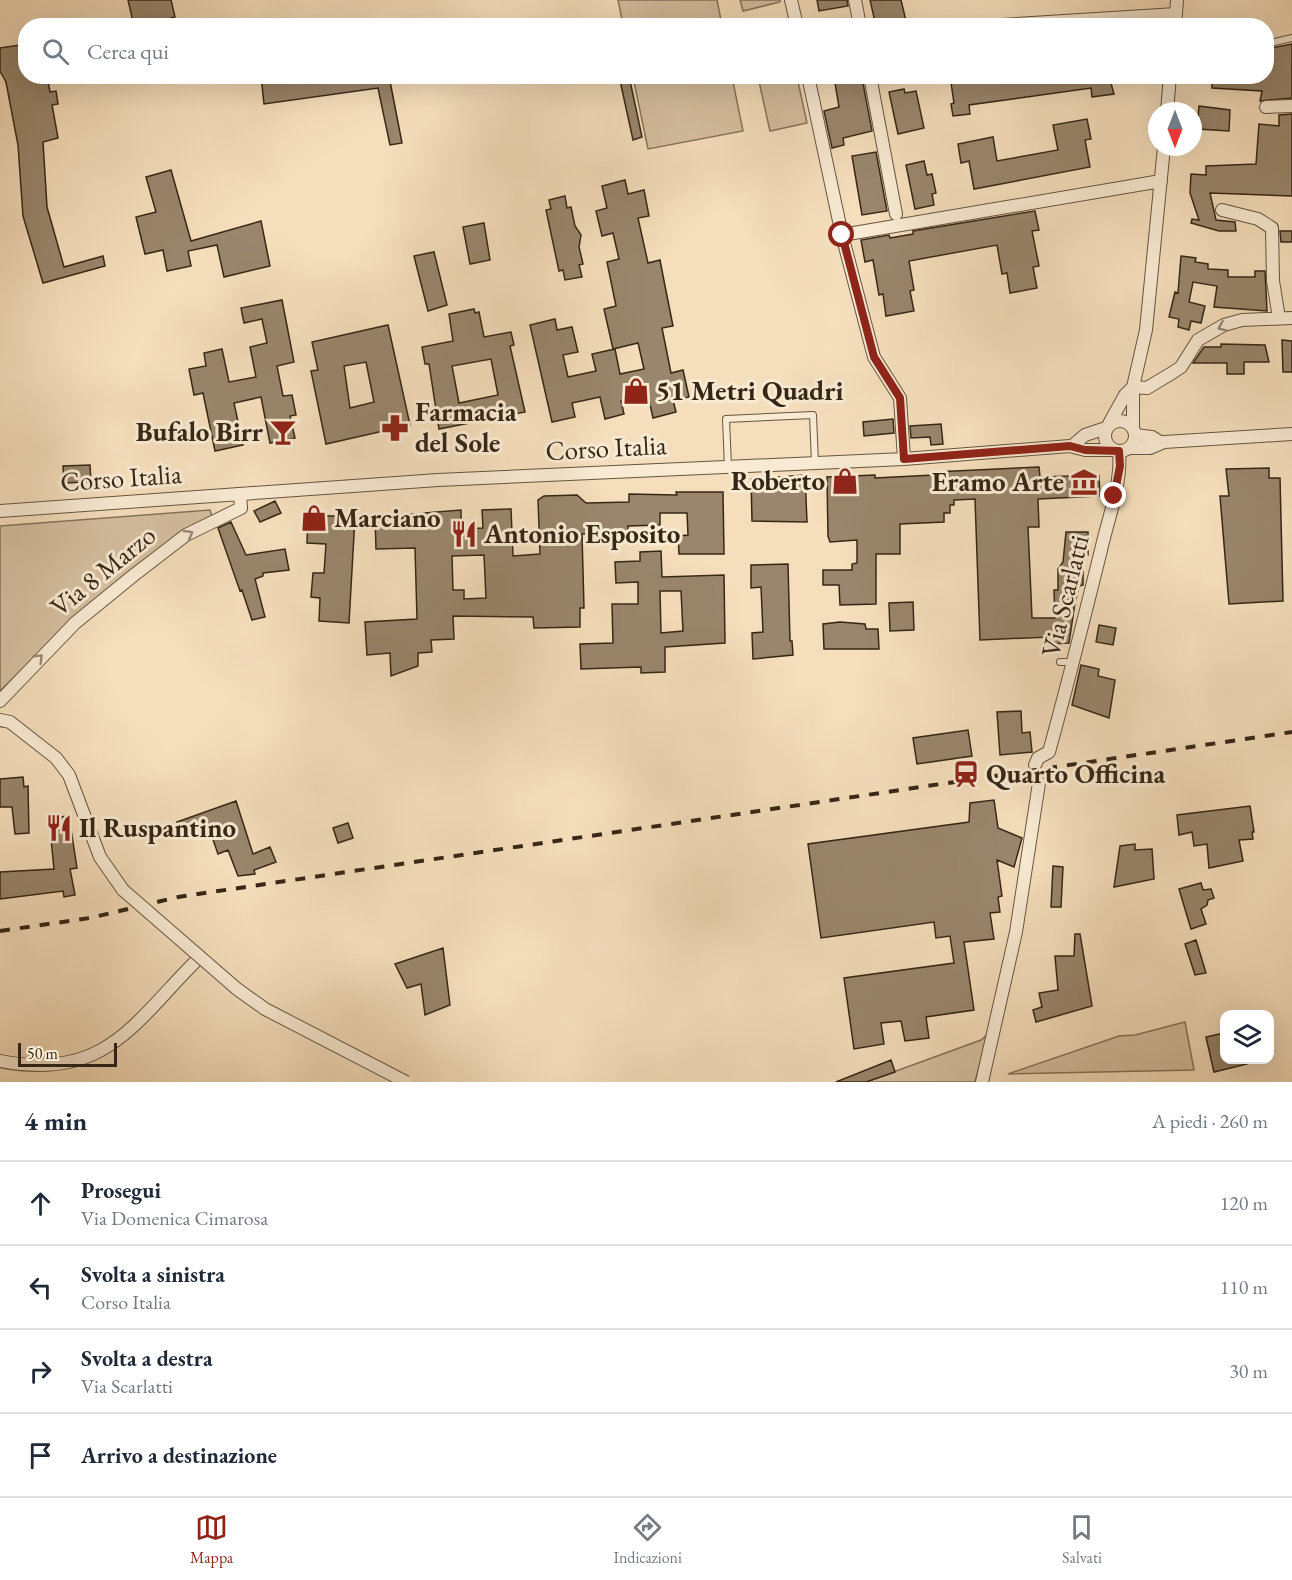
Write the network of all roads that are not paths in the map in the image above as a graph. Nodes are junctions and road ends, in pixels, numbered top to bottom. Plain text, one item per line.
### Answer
1 (791, 0) edge
2 (855, 0) edge
3 (1177, 0) edge
4 (795, 18) edge
5 (858, 18) edge
6 (1175, 18) edge
7 (1292, 38) edge
8 (1274, 42) edge
9 (810, 84) edge
10 (872, 84) edge
11 (1169, 84) edge
12 (1168, 102) edge
13 (1292, 106) edge
14 (1266, 107) dead end
15 (1163, 156) edge
16 (1161, 181) junction
17 (1222, 210) dead end
18 (896, 214) dead end
19 (842, 235) junction
20 (1286, 318) edge
21 (1133, 387) junction
22 (1108, 426) junction
23 (1134, 432) junction
24 (1292, 434) edge
25 (1160, 442) junction
26 (1072, 446) junction
27 (1120, 450) junction
28 (904, 459) junction
29 (815, 463) junction
30 (728, 466) junction
31 (240, 494) junction
32 (0, 511) edge
33 (1060, 662) dead end
34 (1074, 662) junction
35 (0, 701) edge
36 (0, 720) edge
37 (1035, 765) dead end
38 (1039, 783) tunnel mouth
39 (200, 957) junction
40 (0, 1061) edge
41 (406, 1082) edge
42 (982, 1082) edge

1 - 4 street
2 - 5 street
3 - 6 street
7 - 8 lane
9 - 19 street
10 - 18 street
11 - 12 street
13 - 14 street
15 - 16 street
16 - 19 street
16 - 21 street
17 - 20 street
19 - 28 street
20 -> 21 street
21 - 22 street
21 - 23 street
22 - 23 street, Corso Italia
22 - 26 street, Corso Italia
22 - 27 street
23 - 25 street, Corso Italia
23 - 27 street
24 - 25 street, Corso Italia
25 - 27 street, Corso Italia
26 - 27 street, Corso Italia
26 - 28 street, Corso Italia
27 - 34 street, Via Scarlatti
28 - 29 street, Corso Italia
29 - 30 street, Corso Italia
29 - 30 lane
30 - 31 street, Corso Italia
31 - 32 street, Corso Italia
35 -> 31 street, Via 8 Marzo
33 - 34 lane
34 - 37 street, Via Scarlatti
36 - 39 street, bridge
38 - 42 street
39 - 40 street
39 - 41 street, bridge

